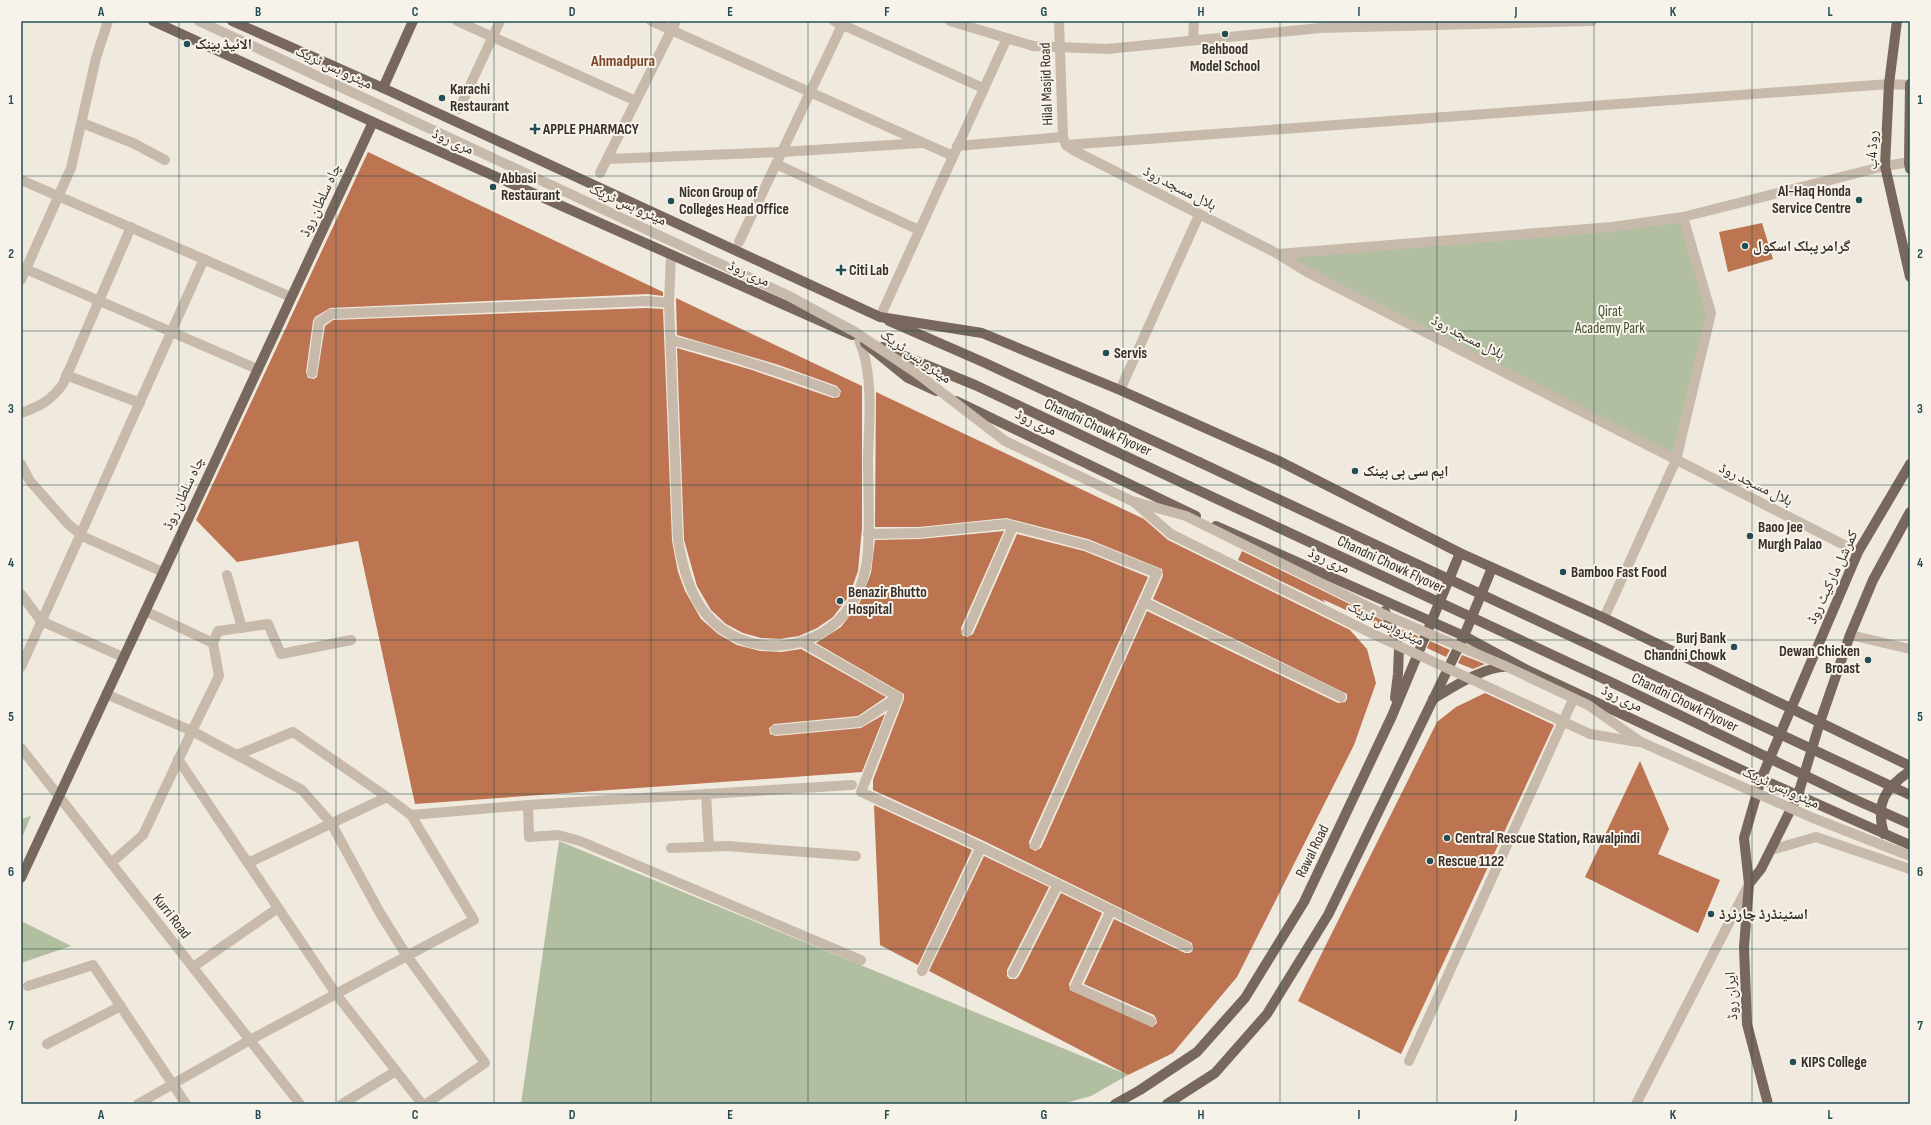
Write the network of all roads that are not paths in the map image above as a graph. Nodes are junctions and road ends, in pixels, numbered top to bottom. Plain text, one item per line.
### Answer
1 (108, 21) edge
2 (153, 21) edge
3 (199, 21) edge
4 (232, 21) edge
5 (413, 21) edge
6 (457, 21) edge
7 (500, 21) edge
8 (651, 21) edge
9 (950, 21) edge
10 (1059, 21) edge
11 (1194, 21) edge
12 (1592, 21) edge
13 (1897, 21) edge
14 (840, 22) edge
15 (1537, 22) edge
16 (1321, 25) edge
17 (674, 26) edge
18 (493, 37) junction
19 (1007, 38) junction
20 (1193, 40) junction
21 (1059, 48) junction
22 (1889, 84) junction
23 (1910, 85) edge
24 (383, 88) junction
25 (983, 88) junction
26 (810, 92) junction
27 (636, 101) junction
28 (459, 109) dead end
29 (373, 122) junction
30 (82, 123) junction
31 (1065, 141) junction
32 (924, 143) junction
33 (957, 146) junction
34 (782, 152) junction
35 (953, 156) junction
36 (607, 159) junction
37 (165, 160) dead end
38 (776, 164) junction
39 (1910, 165) edge
40 (1885, 166) junction
41 (600, 173) dead end
42 (21, 180) edge
43 (59, 196) junction
44 (1199, 215) junction
45 (1684, 217) junction
46 (131, 227) junction
47 (919, 230) junction
48 (739, 242) dead end
49 (1278, 254) junction
50 (671, 255) junction
51 (204, 259) junction
52 (23, 268) edge
53 (1910, 277) edge
54 (21, 280) edge
55 (291, 297) junction
56 (100, 301) junction
57 (669, 303) junction
58 (880, 317) junction
59 (173, 332) junction
60 (858, 337) junction
61 (671, 340) junction
62 (258, 369) junction
63 (312, 373) dead end
64 (66, 375) junction
65 (1120, 390) junction
66 (835, 392) dead end
67 (140, 403) junction
68 (21, 413) edge
69 (1676, 460) junction
70 (21, 464) edge
71 (1910, 464) edge
72 (1132, 501) junction
73 (1910, 512) edge
74 (1013, 526) junction
75 (80, 533) junction
76 (868, 534) junction
77 (1858, 552) junction
78 (1460, 553) junction
79 (1492, 568) junction
80 (163, 572) junction
81 (227, 575) dead end
82 (21, 594) edge
83 (1379, 598) junction
84 (1144, 602) junction
85 (145, 611) junction
86 (1604, 618) junction
87 (41, 621) junction
88 (1430, 621) junction
89 (242, 628) junction
90 (967, 631) dead end
91 (1850, 635) junction
92 (1464, 636) junction
93 (351, 640) dead end
94 (802, 642) junction
95 (213, 643) junction
96 (1910, 649) edge
97 (123, 657) junction
98 (21, 667) edge
99 (1525, 669) junction
100 (1576, 693) junction
101 (106, 694) junction
102 (1341, 697) dead end
103 (898, 698) junction
104 (1433, 699) junction
105 (1790, 708) junction
106 (1392, 716) junction
107 (1820, 722) junction
108 (775, 730) dead end
109 (192, 731) junction
110 (1641, 742) junction
111 (21, 748) edge
112 (237, 755) junction
113 (178, 759) junction
114 (1910, 766) edge
115 (1910, 771) edge
116 (1760, 779) junction
117 (852, 785) dead end
118 (706, 794) junction
119 (1798, 795) junction
120 (1910, 795) edge
121 (58, 796) junction
122 (388, 797) junction
123 (528, 805) junction
124 (411, 815) junction
125 (331, 823) junction
126 (1910, 824) edge
127 (1884, 834) junction
128 (1035, 845) dead end
129 (1910, 845) edge
130 (708, 847) junction
131 (981, 847) junction
132 (671, 848) dead end
133 (1771, 850) junction
134 (856, 856) dead end
135 (1910, 856) edge
136 (111, 862) junction
137 (248, 864) junction
138 (1910, 869) edge
139 (21, 878) edge
140 (1058, 884) junction
141 (1749, 884) junction
142 (278, 908) junction
143 (1111, 910) junction
144 (1187, 946) dead end
145 (407, 956) junction
146 (861, 960) dead end
147 (193, 967) junction
148 (922, 971) dead end
149 (1013, 973) dead end
150 (28, 986) dead end
151 (336, 994) junction
152 (121, 1006) junction
153 (1151, 1021) dead end
154 (250, 1040) junction
155 (47, 1044) dead end
156 (1409, 1061) dead end
157 (396, 1071) junction
158 (173, 1083) junction
159 (138, 1104) edge
160 (186, 1104) edge
161 (300, 1104) edge
162 (342, 1104) edge
163 (422, 1104) edge
164 (426, 1104) edge
165 (1114, 1104) edge
166 (1167, 1104) edge
167 (1636, 1104) edge
168 (1768, 1104) edge

1 - 30 street
2 - 29 main road, مری روڈ
3 - 72 street, میٹرو بس ٹریک, bridge
4 - 24 main road, مری روڈ
5 - 24 main road
6 - 18 street
7 - 18 street
8 - 17 street
9 - 19 street
10 - 21 street, Hilal Masjid Road
11 - 20 street
12 - 15 street
13 - 22 main road, روڈ 4ب
14 - 25 street
14 - 26 street
15 - 16 street
16 - 20 street
17 - 26 street
17 - 27 street
18 - 27 street
18 - 28 street
19 - 21 street
19 - 25 street
20 - 21 street
21 - 31 street, Hilal Masjid Road
22 - 23 street
22 - 31 street
22 - 40 main road, روڈ 4ب
23 - 39 main road
24 - 58 main road, مری روڈ
25 - 33 street
26 - 32 street
26 - 34 street
27 - 36 street
29 - 50 main road, مری روڈ
29 - 55 main road, چاہ سلطان روڈ
30 - 37 street
30 - 43 street
31 - 33 street
31 - 44 street, ہلال مسجد روڈ
32 - 34 street
32 - 35 street
33 - 35 street
34 - 36 street
34 - 38 street
35 - 47 street
36 - 41 street
38 - 47 street
38 - 48 street
39 - 40 street
40 - 45 street
40 - 53 main road, روڈ 4ب
42 - 43 street
43 - 46 street
43 - 52 street
44 - 49 street, ہلال مسجد روڈ
44 - 65 street
45 - 49 street
45 - 69 street
46 - 51 street
46 - 56 street
47 - 58 street
49 - 69 street, ہلال مسجد روڈ
50 - 57 street
50 - 60 main road, مری روڈ
51 - 55 street
51 - 59 street
52 - 54 street
52 - 56 street
55 - 62 main road, چاہ سلطان روڈ
56 - 59 street
56 - 64 street
57 - 61 street
57 - 63 street
58 - 65 main road, مری روڈ
58 - 120 main road, Chandni Chowk Flyover, bridge
59 - 62 street
59 - 67 street
60 - 76 street
60 - 83 main road, مری روڈ
60 - 126 main road, Chandni Chowk Flyover, bridge
61 - 66 street
61 - 94 street
62 - 80 main road, چاہ سلطان روڈ
64 - 67 street
64 - 68 street
65 - 78 main road, مری روڈ
67 - 75 street
69 - 77 street, ہلال مسجد روڈ
69 - 86 street
70 - 75 street
71 - 77 main road, کمرشل مارکیٹ روڈ
72 - 110 street, میٹرو بس ٹریک, bridge
72 - 110 street, میٹرو بس ٹریک, bridge
73 - 91 main road
74 - 76 street
74 - 84 street
74 - 90 street
75 - 80 street
75 - 87 street
76 - 94 street
77 - 105 main road, کمرشل مارکیٹ روڈ
78 - 79 main road, مری روڈ
78 - 88 main road, Rawal Road
79 - 86 main road, مری روڈ
79 - 92 main road
80 - 85 main road, چاہ سلطان روڈ
81 - 89 street
82 - 87 street
83 - 88 main road, مری روڈ
83 - 106 main road
84 - 102 street
84 - 128 street
85 - 95 street
85 - 97 main road, چاہ سلطان روڈ
86 - 105 main road, مری روڈ
87 - 97 street
87 - 98 street
88 - 92 main road, مری روڈ
88 - 106 main road, Rawal Road
89 - 93 street
89 - 95 street
91 - 96 street
91 - 107 main road
92 - 99 main road, مری روڈ
92 - 104 main road
94 - 103 street
95 - 109 street
97 - 101 main road, چاہ سلطان روڈ
99 - 100 main road, مری روڈ
99 - 104 main road
100 - 116 main road, مری روڈ
100 - 156 street
101 - 109 street
101 - 121 main road, چاہ سلطان روڈ
103 - 108 street
103 - 131 street
104 - 166 main road
105 - 107 main road, مری روڈ
105 - 116 main road, ایران روڈ
106 - 165 main road, Rawal Road
107 - 114 main road, مری روڈ
107 - 119 main road
109 - 112 street
109 - 113 street
110 - 135 street, میٹرو بس ٹریک, bridge
111 - 121 street, Kurri Road
112 - 122 street
112 - 125 street
113 - 136 street
113 - 137 street
115 - 127 main road
116 - 119 main road, مری روڈ
116 - 141 main road, ایران روڈ
117 - 118 street
118 - 123 street
118 - 130 street
119 - 127 main road, مری روڈ
119 - 133 main road
121 - 136 street, Kurri Road
121 - 139 main road, چاہ سلطان روڈ
122 - 124 street
122 - 125 street
123 - 124 street
123 - 146 street
124 - 145 street
125 - 137 street
125 - 145 street
127 - 129 main road, مری روڈ
130 - 132 street
130 - 134 street
131 - 140 street
131 - 148 street
133 - 138 street
133 - 141 main road
136 - 147 street, Kurri Road
137 - 142 street
140 - 143 street
140 - 149 street
141 - 167 street
141 - 168 main road, ایران روڈ
142 - 147 street
142 - 151 street
143 - 144 street
143 - 153 street
145 - 151 street
145 - 164 street
147 - 154 street, Kurri Road
150 - 152 street
151 - 154 street
151 - 157 street
152 - 155 street
152 - 158 street
154 - 158 street
154 - 161 street, Kurri Road
157 - 162 street
157 - 163 street
158 - 159 street
158 - 160 street

